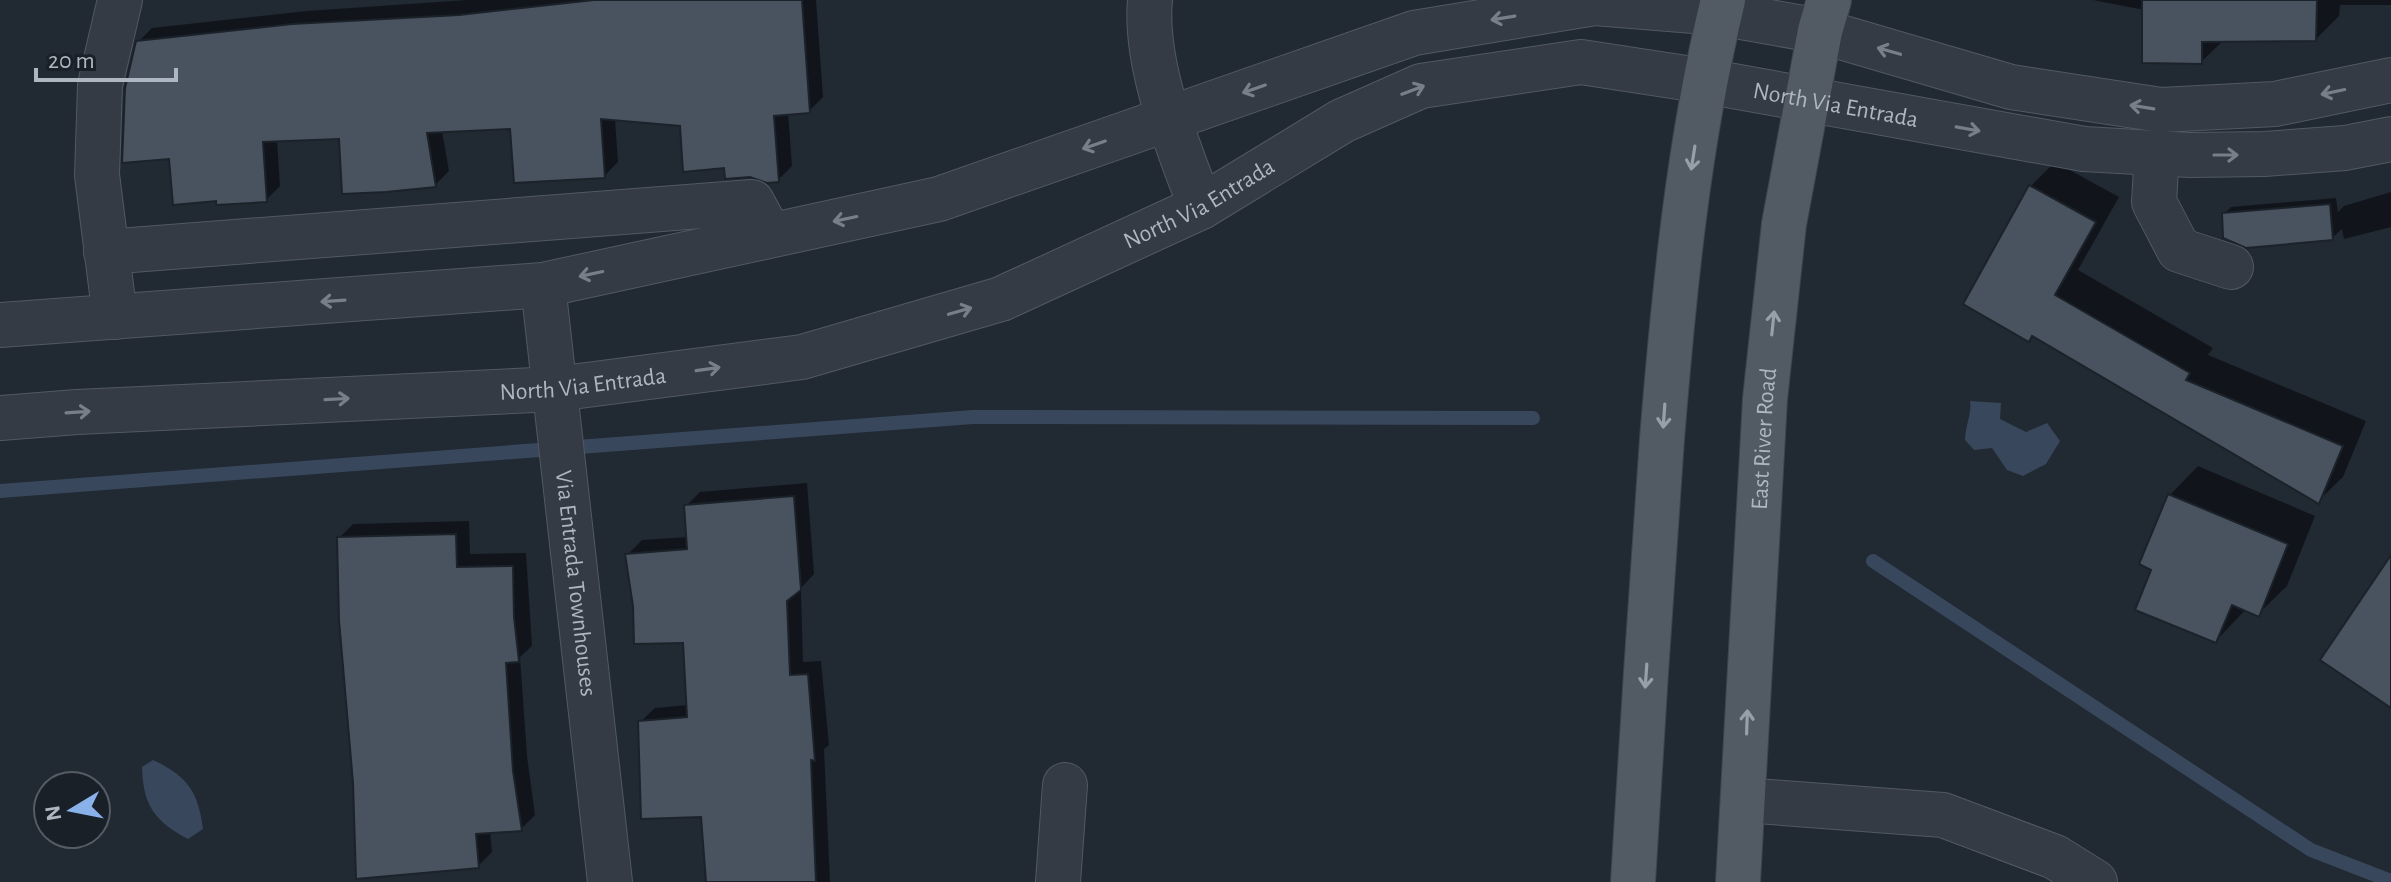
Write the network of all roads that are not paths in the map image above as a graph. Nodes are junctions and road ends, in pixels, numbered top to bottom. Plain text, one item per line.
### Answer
1 (120, 0) edge
2 (1150, 0) edge
3 (1721, 6) edge
4 (1462, 13) edge
5 (1825, 16) edge
6 (2391, 80) edge
7 (1705, 81) junction
8 (1808, 100) junction
9 (1167, 119) junction
10 (2391, 139) edge
11 (2157, 153) junction
12 (1201, 207) junction
13 (770, 235) junction
14 (106, 252) junction
15 (2231, 267) dead end
16 (543, 285) junction
17 (115, 317) junction
18 (0, 325) edge
19 (556, 389) junction
20 (0, 418) edge
21 (1065, 785) dead end
22 (1744, 800) junction
23 (610, 882) edge
24 (1058, 882) edge
25 (1633, 882) edge
26 (1738, 882) edge
27 (2095, 882) edge

1 - 14 street
2 - 9 street
3 -> 4 street
3 - 5 street
3 - 7 main road
4 -> 9 street
6 -> 5 street
5 - 8 main road, East River Road
7 - 8 street, North Via Entrada
12 -> 7 street, North Via Entrada
7 -> 25 main road
8 -> 11 street, North Via Entrada
22 -> 8 main road, East River Road
9 - 12 street
9 -> 13 street
11 -> 10 street, North Via Entrada
11 - 15 street
19 -> 12 street, North Via Entrada
13 - 14 street
13 -> 16 street
14 - 17 street
16 -> 17 street
16 - 19 street, Via Entrada Townhouses
17 - 18 street
20 -> 19 street, North Via Entrada
19 - 23 street, Via Entrada Townhouses
21 - 24 street
22 - 26 main road, East River Road
22 - 27 street

